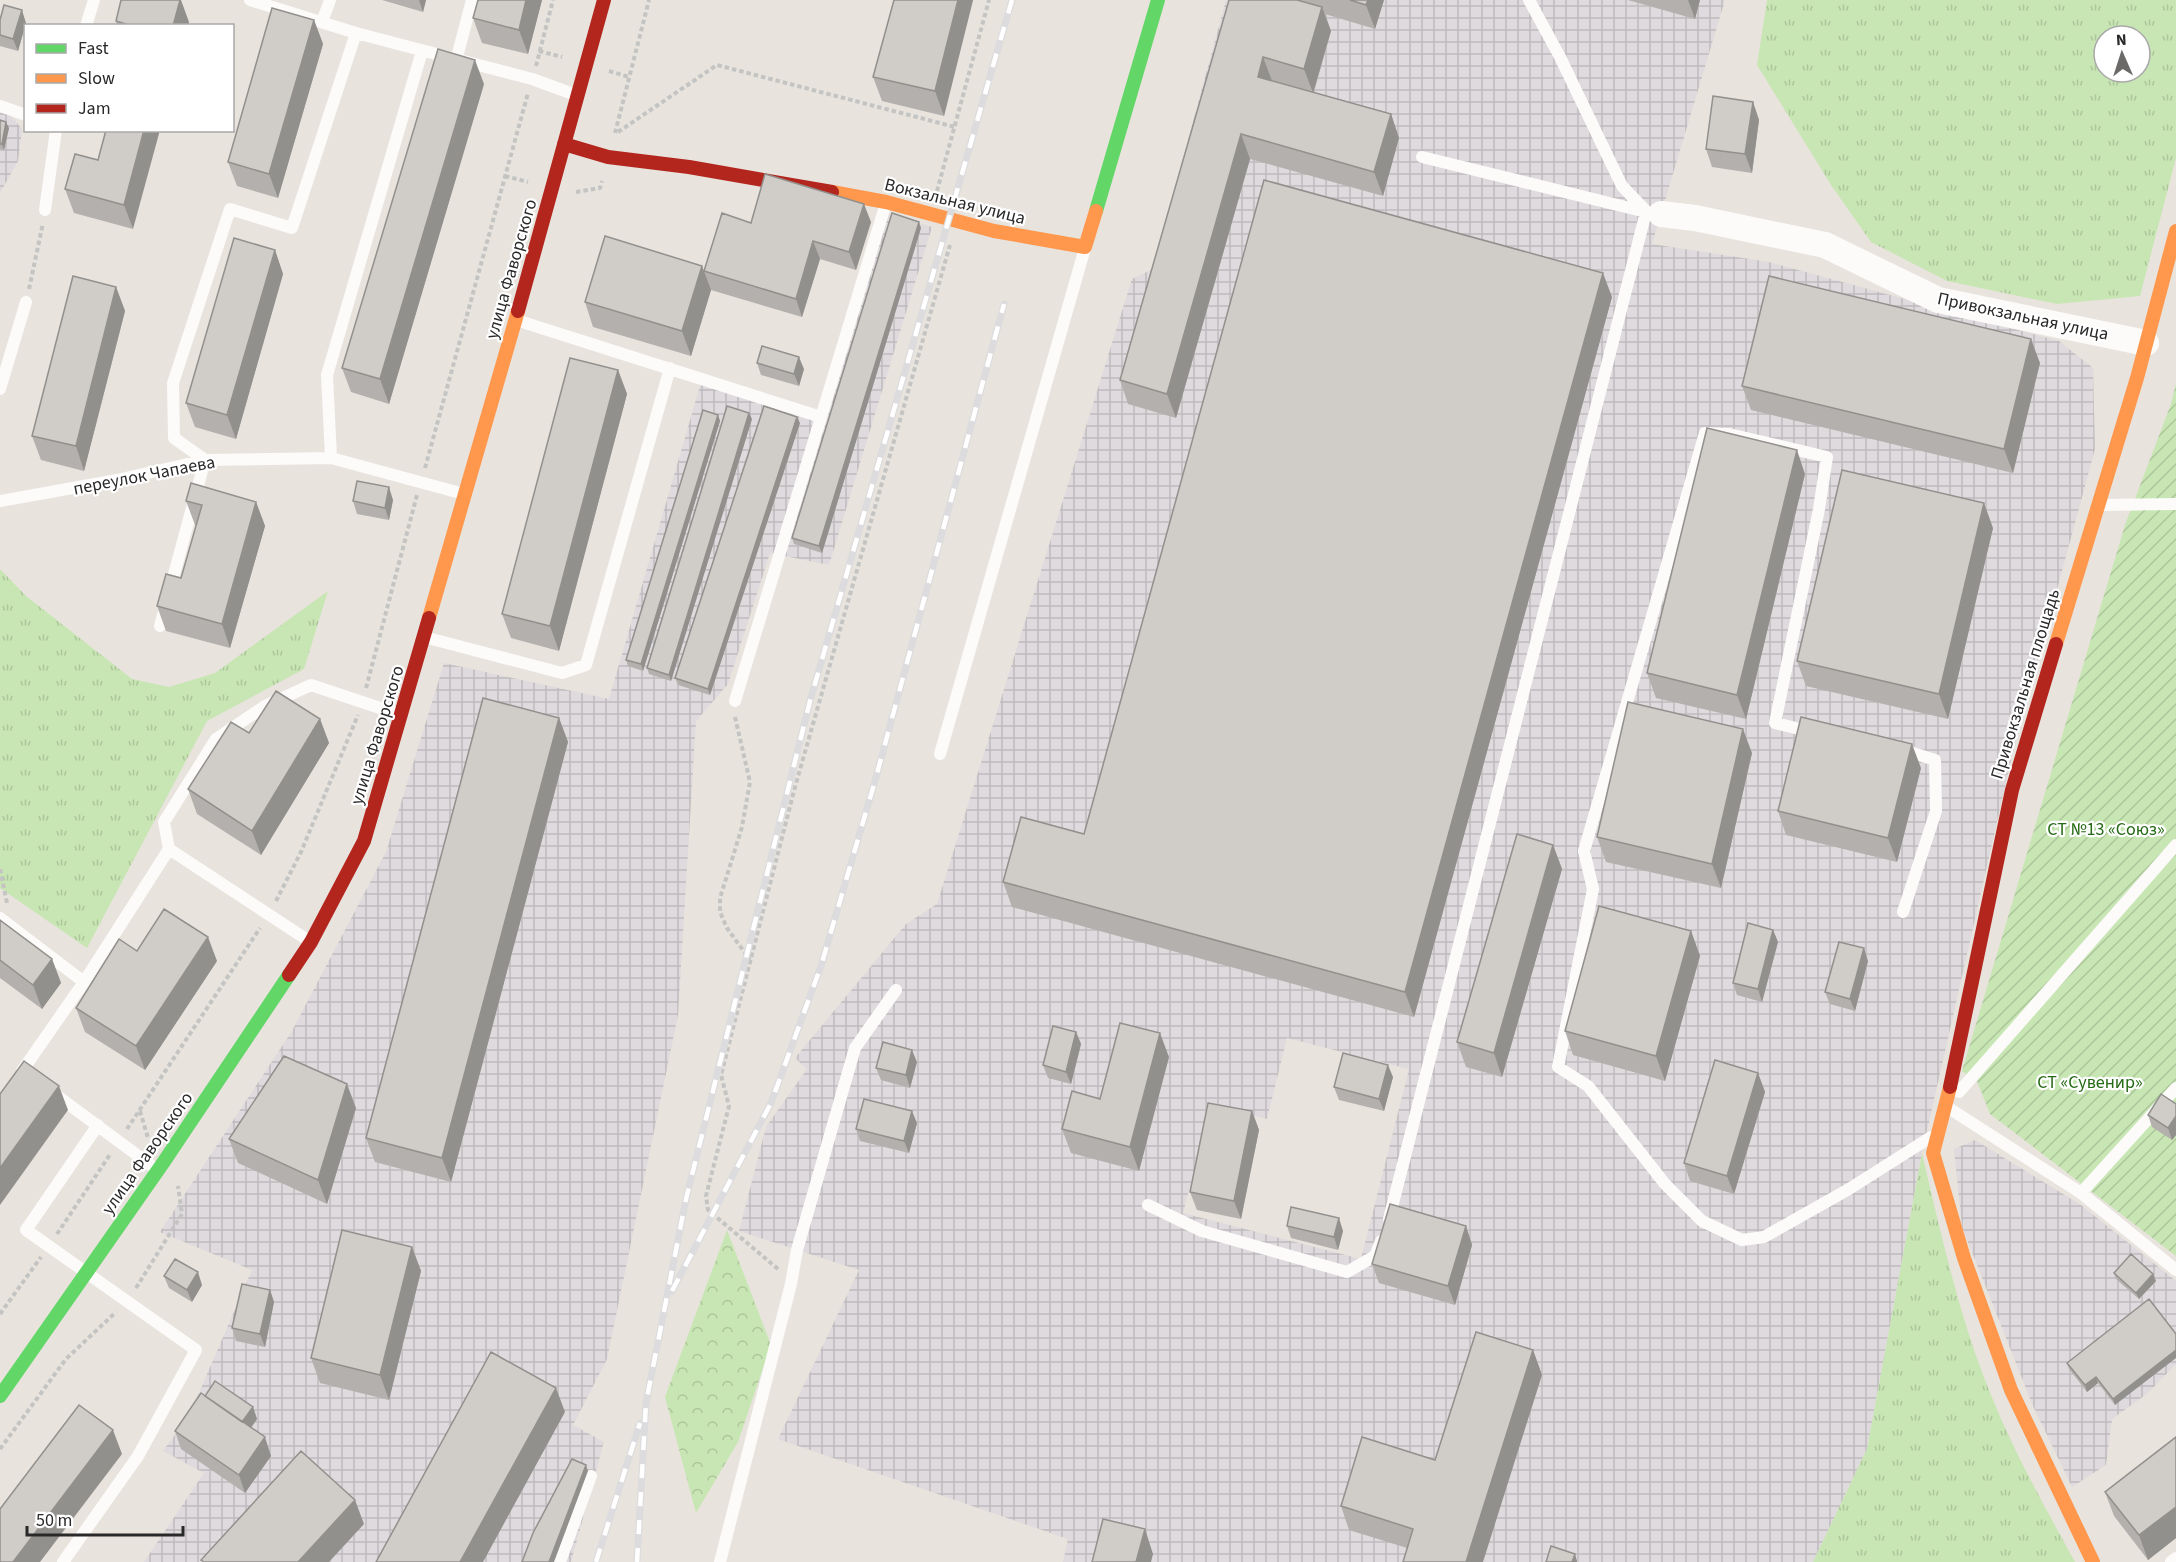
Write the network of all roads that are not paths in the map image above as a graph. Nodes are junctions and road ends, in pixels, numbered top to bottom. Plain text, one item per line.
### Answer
1 (93, 0) edge
2 (250, 0) edge
3 (330, 0) edge
4 (472, 0) edge
5 (604, 0) edge
6 (1158, 0) edge
7 (1529, 0) edge
8 (322, 22) junction
9 (87, 24) edge
10 (356, 33) junction
11 (422, 51) junction
12 (456, 60) junction
13 (576, 95) junction
14 (0, 106) edge
15 (24, 115) edge
16 (56, 132) edge
17 (564, 144) junction
18 (1422, 157) dead end
19 (886, 201) junction
20 (45, 210) road end
21 (1654, 213) junction
22 (2176, 231) edge
23 (1085, 247) junction
24 (26, 302) road end
25 (516, 320) junction
26 (2146, 343) junction
27 (670, 368) junction
28 (0, 389) edge
29 (821, 417) junction
30 (331, 458) junction
31 (205, 460) junction
32 (465, 494) junction
33 (0, 501) edge
34 (2176, 504) edge
35 (2097, 505) junction
36 (160, 626) edge
37 (424, 637) junction
38 (735, 701) road end
39 (402, 716) junction
40 (1825, 734) edge
41 (1891, 747) edge
42 (940, 754) dead end
43 (2176, 845) edge
44 (170, 849) junction
45 (1903, 912) dead end
46 (0, 918) edge
47 (311, 942) junction
48 (84, 982) junction
49 (896, 990) dead end
50 (2176, 1088) edge
51 (1946, 1106) junction
52 (98, 1125) junction
53 (1939, 1131) junction
54 (158, 1170) junction
55 (2080, 1193) junction
56 (1148, 1205) dead end
57 (2176, 1270) edge
58 (84, 1273) junction
59 (0, 1396) edge
60 (591, 1476) dead end
61 (2176, 1558) edge
62 (63, 1562) edge
63 (560, 1562) edge
64 (720, 1562) edge
65 (2093, 1562) edge
66 (2171, 1562) edge

1 - 9 lane
2 - 8 lane
3 - 8 lane
4 - 12 lane
5 - 13 street, улица Фаворского
6 - 23 street
7 - 21 lane
8 - 10 lane
10 - 11 lane
10 - 31 lane
11 - 12 lane
11 - 30 lane
12 - 13 lane
13 - 17 street, улица Фаворского
14 - 15 lane
16 - 20 lane
17 - 19 street, Вокзальная улица
17 - 25 street, улица Фаворского
18 - 21 lane
19 - 23 street, Вокзальная улица
19 - 29 lane
21 - 26 street, Привокзальная улица
21 - 56 lane
22 - 26 street, Привокзальная площадь
23 - 42 lane
24 - 28 lane
25 - 27 lane
25 - 32 street, улица Фаворского
26 - 35 street, Привокзальная площадь
27 - 29 lane
27 - 37 lane
29 - 38 lane
30 - 31 lane, переулок Чапаева
30 - 32 lane, переулок Чапаева
31 - 33 lane, переулок Чапаева
31 - 36 lane
32 - 37 street, улица Фаворского
34 - 35 lane
35 - 51 street, Привокзальная площадь
37 - 39 street, улица Фаворского
39 - 44 lane
39 - 47 street, улица Фаворского
40 - 53 lane
41 - 45 lane
43 - 51 lane
44 - 47 lane
44 - 48 lane
46 - 48 lane
47 - 54 street, улица Фаворского
48 - 52 lane
49 - 64 lane
50 - 55 lane
51 - 53 street, Привокзальная площадь
51 - 55 lane
52 - 54 lane
52 - 58 lane
53 - 65 street, Привокзальная площадь
54 - 58 street, улица Фаворского
55 - 57 lane
58 - 59 street, улица Фаворского
58 - 62 lane
60 - 63 lane
61 - 66 lane

